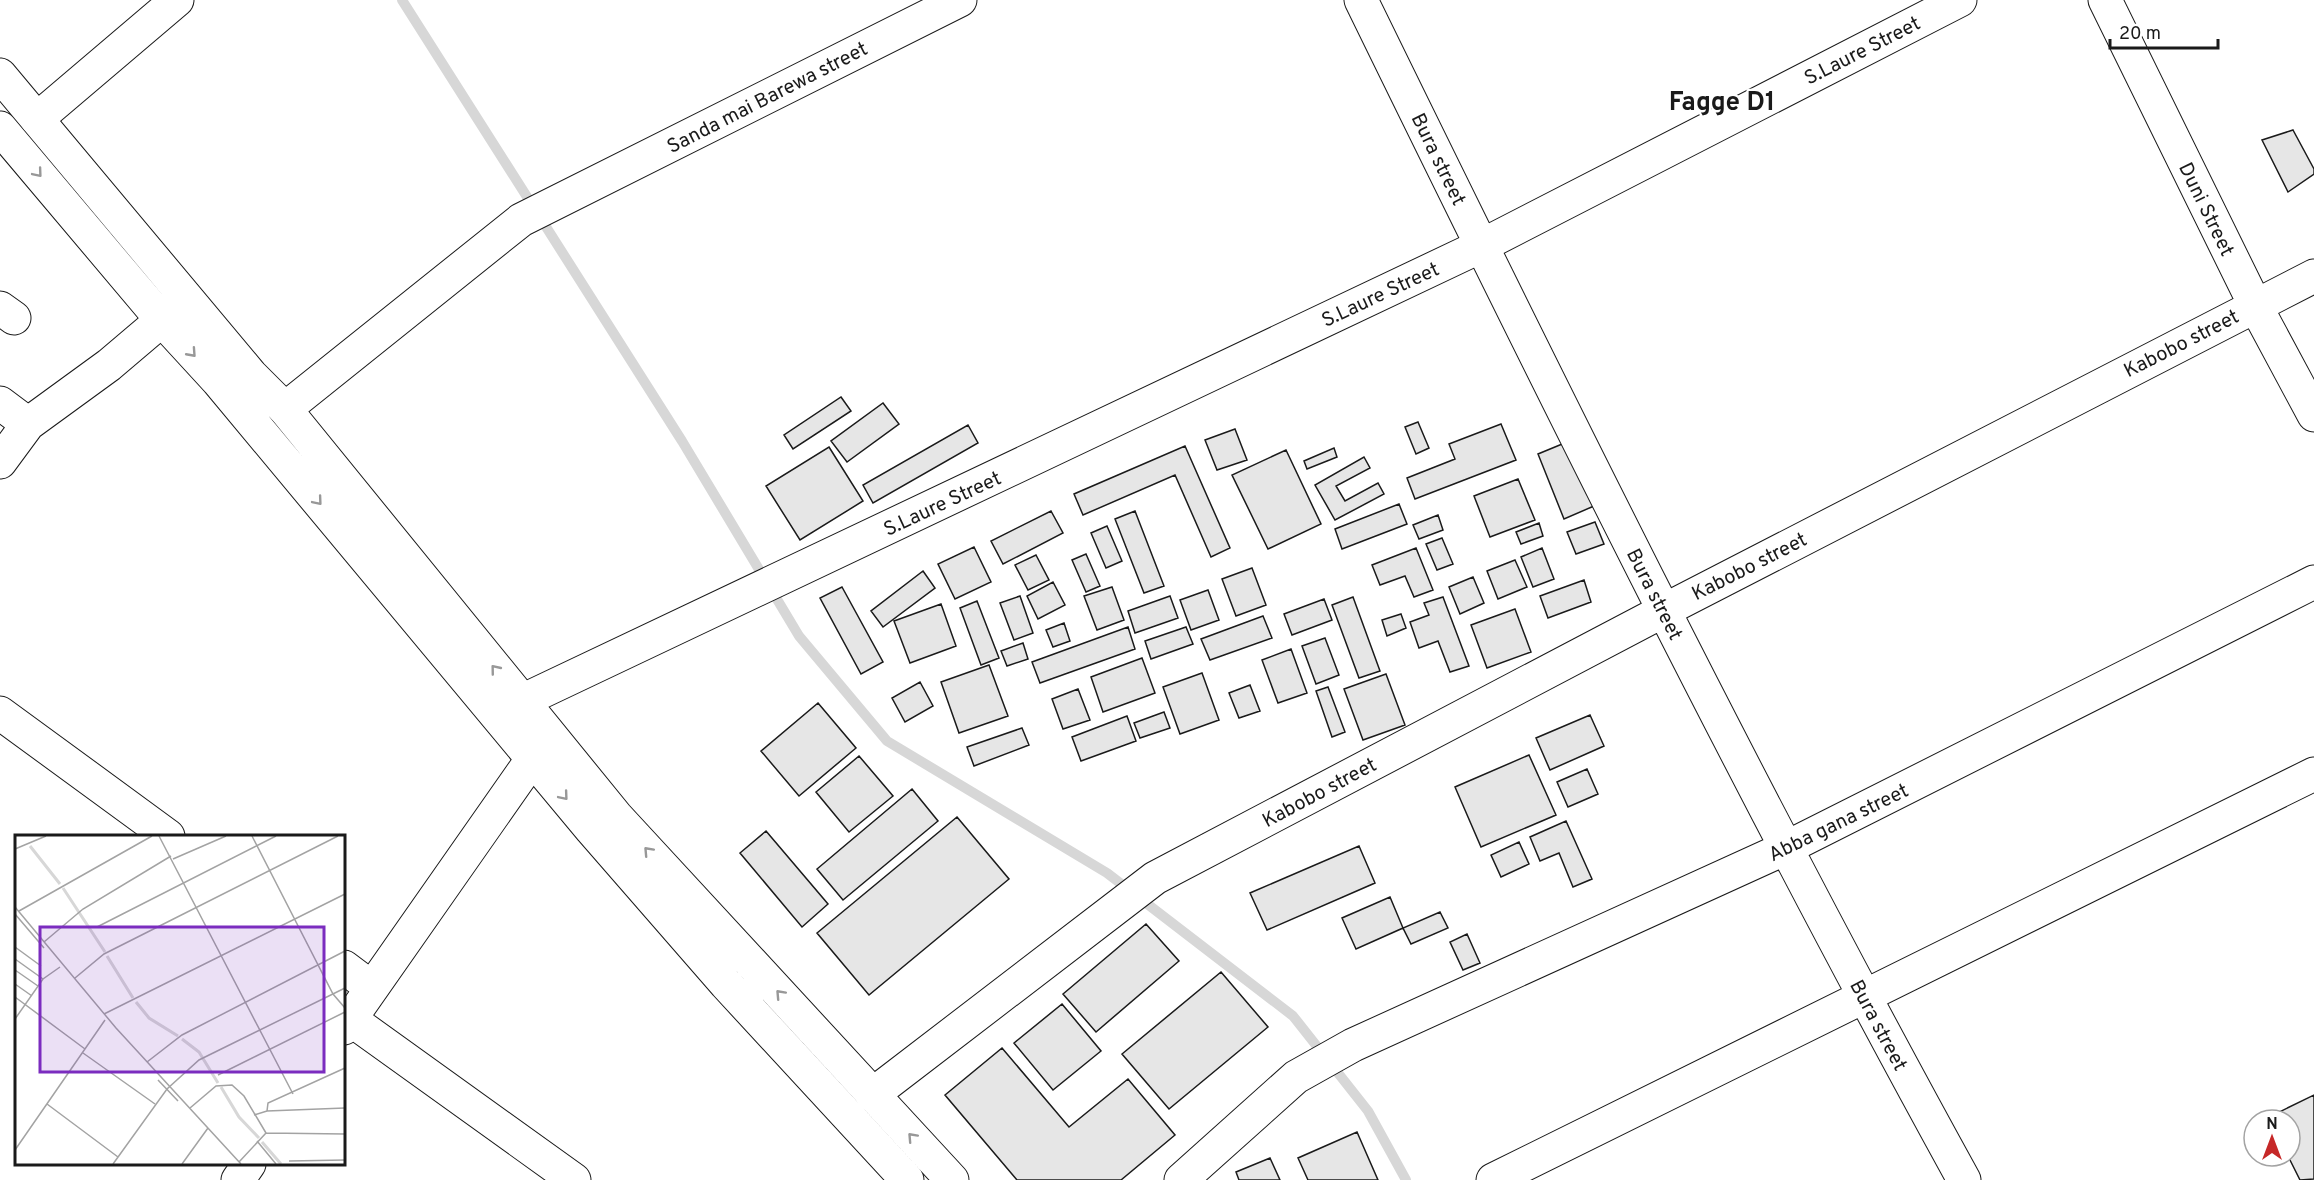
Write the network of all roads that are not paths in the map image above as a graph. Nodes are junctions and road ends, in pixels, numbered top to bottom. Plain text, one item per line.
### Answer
1 (177, 0) edge
2 (960, 0) edge
3 (1361, 0) edge
4 (1960, 0) edge
5 (2105, 0) edge
6 (0, 75) edge
7 (37, 119) junction
8 (0, 128) edge
9 (1481, 246) junction
10 (2314, 276) edge
11 (2255, 305) junction
12 (162, 320) junction
13 (0, 403) edge
14 (285, 409) junction
15 (2314, 415) edge
16 (28, 424) junction
17 (0, 462) edge
18 (2314, 582) edge
19 (1663, 611) junction
20 (522, 701) junction
21 (0, 712) edge
22 (533, 758) junction
23 (2314, 774) edge
24 (165, 835) edge
25 (1786, 848) junction
26 (345, 968) edge
27 (372, 988) junction
28 (1863, 997) junction
29 (347, 1024) edge
30 (872, 1095) junction
31 (248, 1165) edge
32 (238, 1180) edge
33 (574, 1180) edge
34 (907, 1180) edge
35 (952, 1180) edge
36 (1181, 1180) edge
37 (1493, 1180) edge
38 (1964, 1180) edge

1 - 7 street
2 - 14 street, Sanda mai Barewa street
3 - 9 street, Bura street
4 - 9 street, S.Laure Street
5 - 11 street, Duni Street
6 - 7 street
7 - 14 street
8 -> 12 street
9 - 19 street, Bura street
9 - 20 street, S.Laure Street
10 - 11 street, Kabobo street
11 - 15 street, Duni Street
11 - 19 street, Kabobo street
12 - 16 street
12 -> 22 street
13 - 16 street
20 -> 14 street
16 - 17 street
18 - 25 street, Abba gana street
19 - 25 street, Bura street
19 - 30 street, Kabobo street
30 -> 20 street
21 - 24 street
22 - 27 street
22 -> 34 street
23 - 28 street
25 - 28 street, Bura street
25 - 36 street, Abba gana street
26 - 27 street
27 - 29 street
28 - 37 street
28 - 38 street, Bura street
29 - 33 street
35 -> 30 street
31 - 32 street

